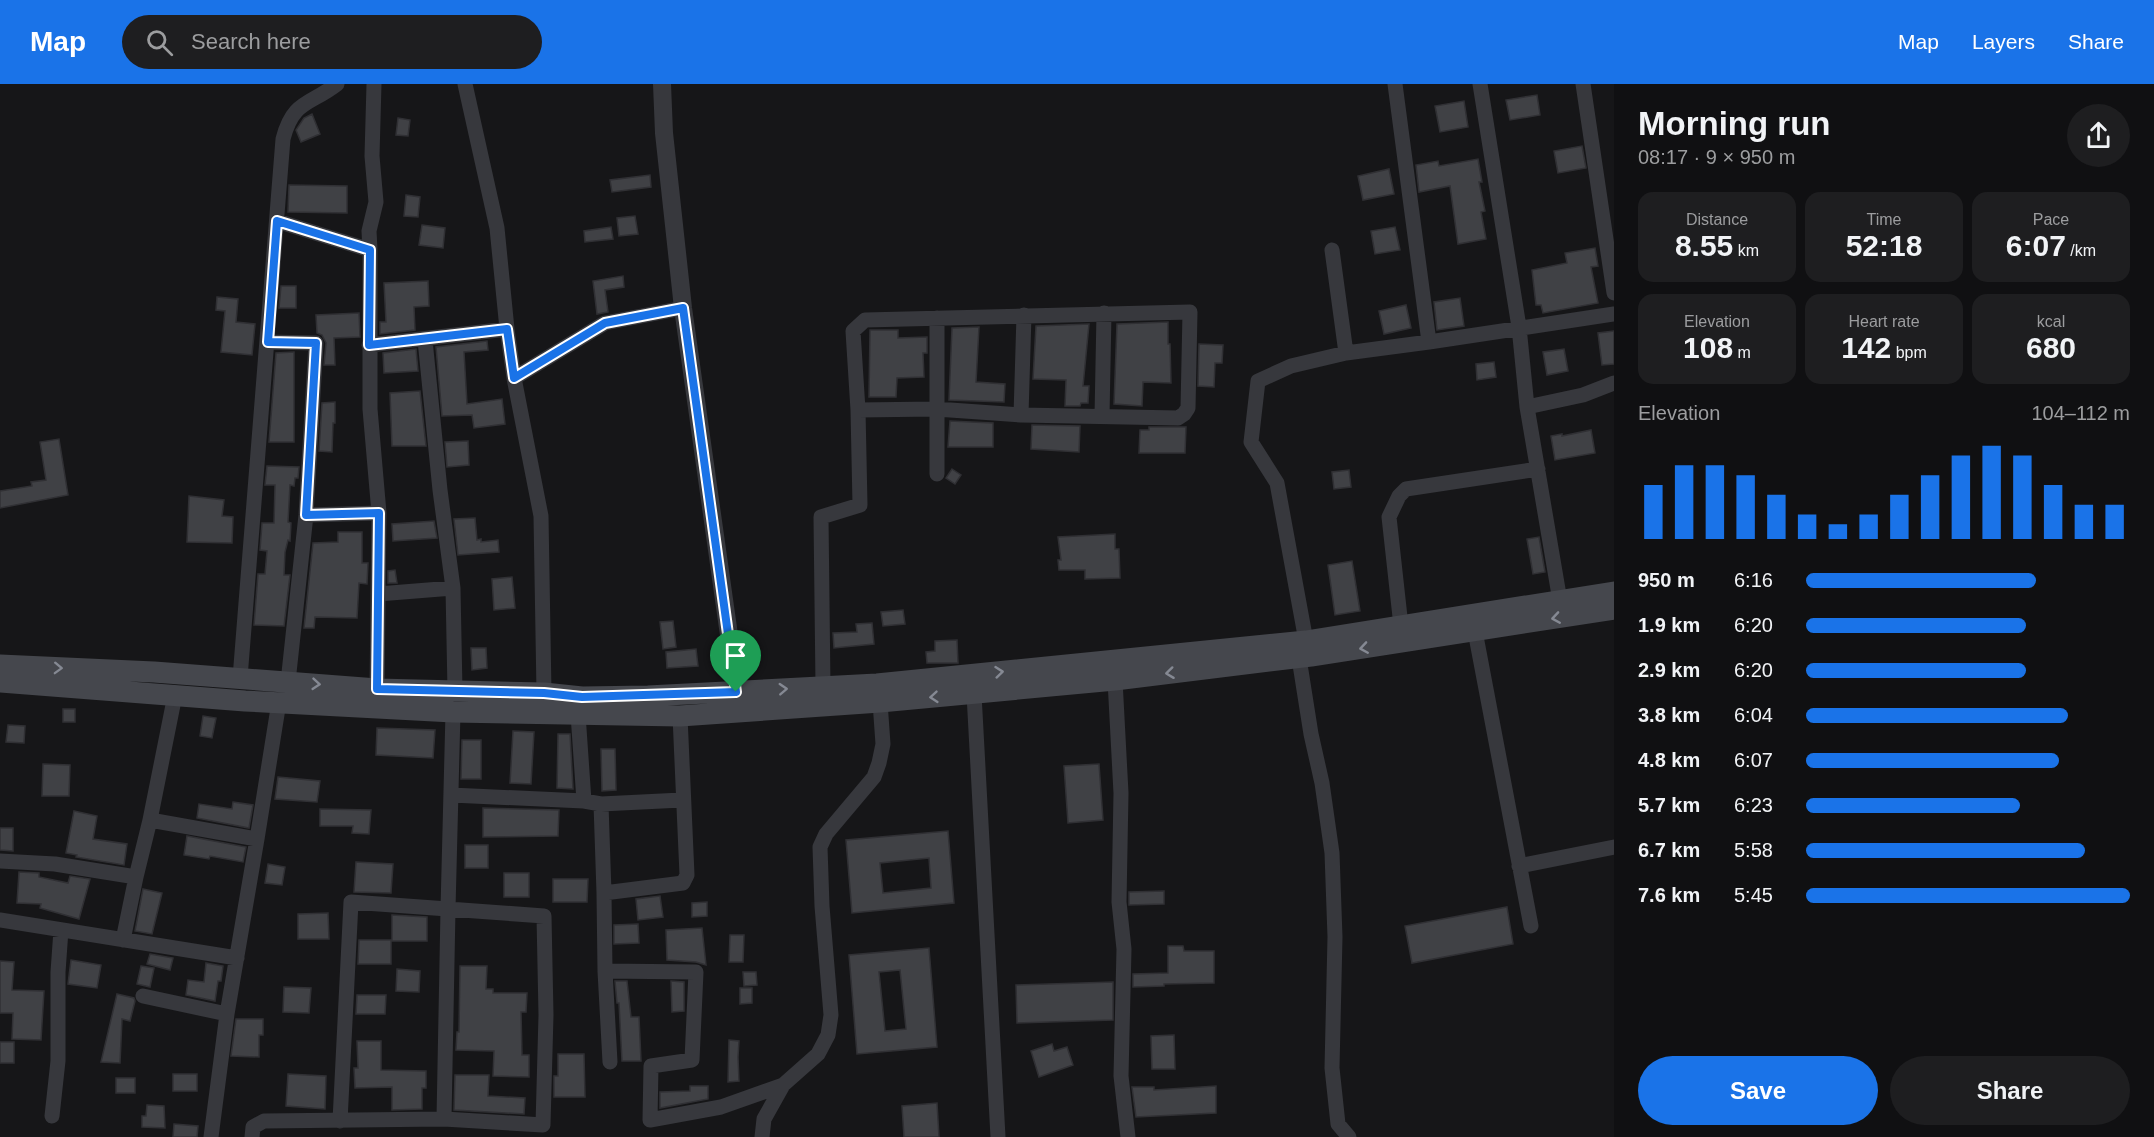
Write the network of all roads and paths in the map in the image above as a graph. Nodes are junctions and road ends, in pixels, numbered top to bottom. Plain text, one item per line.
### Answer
1 (337, 84) edge
2 (374, 84) edge
3 (465, 84) edge
4 (662, 84) edge
5 (1395, 84) edge
6 (1480, 84) edge
7 (1583, 84) edge
8 (277, 221) junction
9 (370, 250) junction
10 (1332, 250) dead end
11 (1614, 293) edge
12 (683, 308) junction
13 (1104, 313) junction
14 (1614, 314) edge
15 (1024, 315) junction
16 (938, 318) junction
17 (1519, 327) junction
18 (507, 329) junction
19 (425, 340) junction
20 (268, 342) junction
21 (1429, 342) junction
22 (369, 345) junction
23 (1346, 353) junction
24 (514, 378) junction
25 (1614, 383) edge
26 (1527, 407) junction
27 (936, 409) junction
28 (858, 410) junction
29 (1021, 415) junction
30 (1102, 416) junction
31 (1538, 469) junction
32 (937, 474) dead end
33 (379, 513) junction
34 (306, 515) junction
35 (453, 588) junction
36 (1614, 592) edge
37 (378, 594) junction
38 (1560, 601) junction
39 (1614, 609) edge
40 (1401, 626) junction
41 (1475, 631) junction
42 (1302, 650) junction
43 (0, 665) edge
44 (240, 678) junction
45 (1115, 680) junction
46 (0, 682) edge
47 (288, 682) junction
48 (823, 687) junction
49 (377, 689) junction
50 (455, 691) junction
51 (736, 692) junction
52 (544, 693) junction
53 (974, 694) junction
54 (175, 695) junction
55 (279, 702) junction
56 (879, 702) junction
57 (453, 712) junction
58 (578, 714) junction
59 (680, 716) junction
60 (451, 795) junction
61 (682, 800) junction
62 (584, 801) junction
63 (601, 804) junction
64 (150, 820) junction
65 (257, 839) junction
66 (1614, 847) edge
67 (0, 861) edge
68 (1520, 866) junction
69 (136, 877) junction
70 (604, 893) junction
71 (448, 909) junction
72 (0, 920) edge
73 (1531, 926) dead end
74 (61, 930) junction
75 (123, 940) junction
76 (237, 958) junction
77 (605, 971) junction
78 (143, 996) dead end
79 (227, 1014) junction
80 (610, 1062) dead end
81 (783, 1085) junction
82 (52, 1116) dead end
83 (444, 1119) junction
84 (340, 1121) junction
85 (211, 1137) edge
86 (252, 1137) edge
87 (762, 1137) edge
88 (998, 1137) edge
89 (1128, 1137) edge
90 (1349, 1137) edge

1 - 8 street
2 - 9 street
3 - 18 street
4 - 12 street
5 - 21 street
6 - 17 street
7 - 11 street
8 - 9 street
8 - 20 street
9 - 22 street
10 - 23 street
12 - 24 street
12 - 51 street
13 - 15 street
13 - 30 street
13 - 30 street
14 - 17 street
15 - 16 street
15 - 29 street
16 - 27 street
16 - 28 street
17 - 21 street
17 - 26 street
18 - 19 street
18 - 24 street
19 - 22 street
19 - 35 street
20 - 34 street
20 - 44 street
21 - 23 street
22 - 33 street
23 - 42 street
24 - 52 street
25 - 26 street
26 - 31 street
27 - 28 street
27 - 29 street
27 - 32 street
28 - 48 street
29 - 30 street
31 - 38 street
31 - 40 street
33 - 34 street
33 - 37 street
34 - 47 street
35 - 37 street
35 - 50 street
36 - 38 main road
37 - 49 street
38 - 40 main road
39 -> 41 main road
40 - 42 main road
41 -> 42 main road
41 - 68 street
42 -> 45 main road
48 -> 42 main road
42 - 90 street
43 -> 44 main road
44 - 47 main road
45 - 53 main road
45 - 89 street
46 - 54 main road
47 -> 49 main road
51 -> 48 main road
49 - 50 main road
50 - 52 main road
51 - 52 main road
53 -> 56 main road
53 - 88 street
54 - 55 main road
54 - 64 street
55 - 57 main road
55 - 65 street
56 - 59 main road
56 - 81 street
57 - 58 main road
57 - 60 street
58 - 59 main road
58 - 62 street
59 - 61 street
60 - 62 street
60 - 71 street
61 - 63 street
61 - 70 street
62 - 63 street
63 - 70 street
64 - 65 street
64 - 69 street
65 - 76 street
66 - 68 street
67 - 69 street
68 - 73 street
69 - 75 street
70 - 77 street
71 - 83 street
71 - 83 street
71 - 84 street
72 - 74 street
74 - 75 street
74 - 82 street
75 - 76 street
76 - 79 street
77 - 80 street
77 - 81 street
78 - 79 street
79 - 85 street
81 - 87 street
83 - 84 street
84 - 86 street

